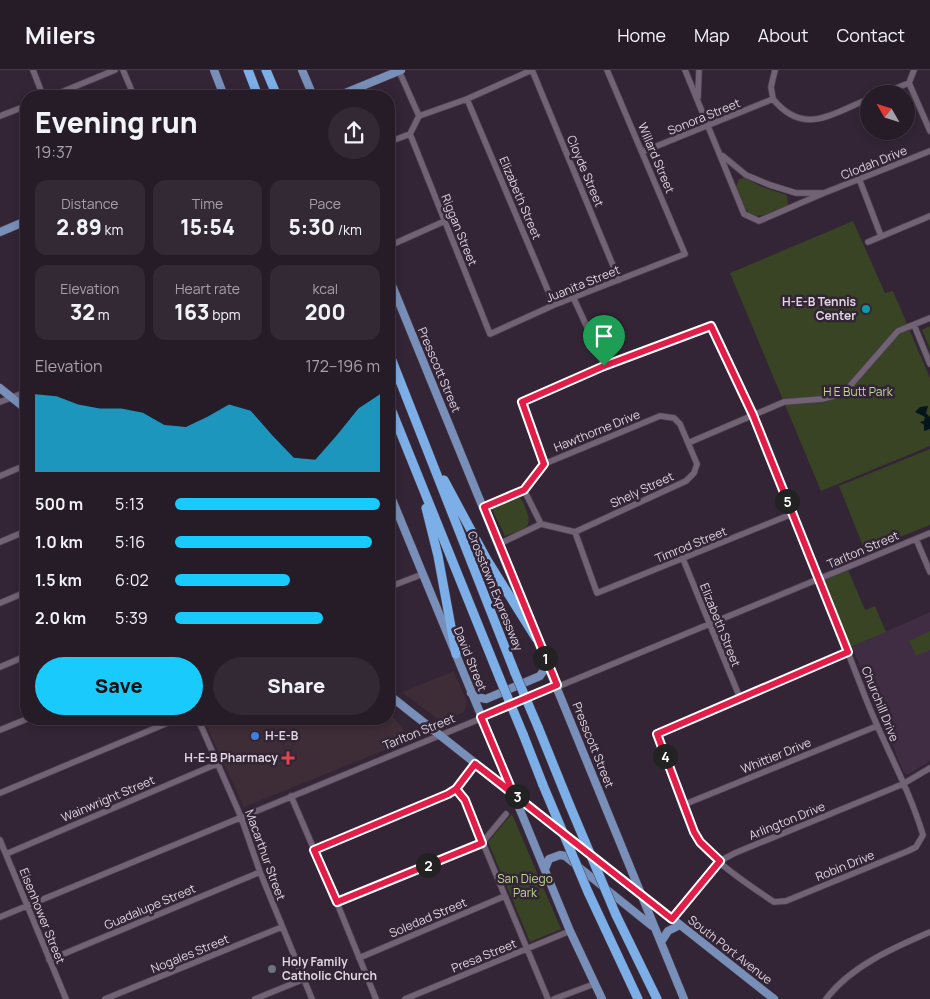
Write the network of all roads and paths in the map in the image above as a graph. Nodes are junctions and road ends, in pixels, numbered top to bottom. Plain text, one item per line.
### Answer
1 (33, 70) edge
2 (115, 70) edge
3 (123, 70) edge
4 (214, 70) edge
5 (246, 70) edge
6 (266, 70) edge
7 (302, 70) edge
8 (532, 70) edge
9 (608, 70) edge
10 (686, 70) edge
11 (699, 70) edge
12 (775, 70) edge
13 (914, 70) edge
14 (396, 71) edge
15 (909, 83) junction
16 (904, 85) edge
17 (41, 90) edge
18 (67, 90) edge
19 (131, 90) edge
20 (222, 90) edge
21 (255, 90) edge
22 (274, 90) edge
23 (310, 90) edge
24 (352, 90) edge
25 (467, 99) junction
26 (698, 99) junction
27 (773, 99) junction
28 (860, 102) edge
29 (20, 108) edge
30 (0, 116) edge
31 (419, 116) junction
32 (708, 127) junction
33 (930, 131) edge
34 (410, 134) junction
35 (395, 140) edge
36 (930, 151) edge
37 (642, 152) junction
38 (721, 155) junction
39 (860, 181) junction
40 (824, 193) junction
41 (930, 216) edge
42 (445, 222) junction
43 (20, 224) edge
44 (0, 232) edge
45 (881, 236) junction
46 (868, 242) dead end
47 (395, 243) edge
48 (685, 254) joint
49 (619, 280) junction
50 (395, 292) edge
51 (574, 299) junction
52 (554, 305) junction
53 (930, 318) edge
54 (914, 325) junction
55 (490, 334) joint
56 (930, 364) edge
57 (604, 366) junction
58 (395, 369) edge
59 (0, 388) edge
60 (20, 394) edge
61 (12, 397) junction
62 (0, 402) edge
63 (20, 404) edge
64 (753, 415) junction
65 (395, 419) edge
66 (688, 443) junction
67 (425, 444) junction
68 (544, 464) junction
69 (20, 468) edge
70 (0, 476) edge
71 (418, 477) junction
72 (524, 490) junction
73 (395, 506) edge
74 (484, 507) junction
75 (792, 514) junction
76 (541, 524) junction
77 (575, 532) junction
78 (930, 533) edge
79 (20, 534) edge
80 (916, 539) junction
81 (0, 542) edge
82 (499, 544) junction
83 (683, 559) junction
84 (930, 572) edge
85 (423, 574) junction
86 (818, 580) junction
87 (395, 585) edge
88 (20, 595) edge
89 (0, 603) edge
90 (709, 625) junction
91 (536, 638) junction
92 (848, 652) junction
93 (456, 654) junction
94 (20, 659) edge
95 (548, 664) junction
96 (0, 667) edge
97 (557, 685) junction
98 (471, 693) junction
99 (740, 698) junction
100 (395, 700) edge
101 (481, 717) junction
102 (20, 722) edge
103 (163, 725) edge
104 (201, 725) edge
105 (877, 726) junction
106 (0, 730) edge
107 (439, 735) junction
108 (219, 763) junction
109 (475, 764) junction
110 (930, 768) edge
111 (903, 784) junction
112 (456, 789) junction
113 (0, 793) edge
114 (513, 793) junction
115 (290, 796) junction
116 (683, 805) junction
117 (506, 814) dead end
118 (241, 817) junction
119 (0, 840) edge
120 (921, 842) joint
121 (482, 843) junction
122 (314, 850) junction
123 (6, 854) junction
124 (720, 861) junction
125 (544, 869) junction
126 (260, 872) junction
127 (642, 894) junction
128 (506, 896) junction
129 (337, 902) junction
130 (27, 906) junction
131 (0, 917) edge
132 (672, 919) junction
133 (680, 925) junction
134 (282, 927) junction
135 (570, 931) junction
136 (656, 932) junction
137 (930, 932) edge
138 (660, 942) junction
139 (527, 950) junction
140 (359, 958) junction
141 (49, 960) junction
142 (304, 979) junction
143 (594, 984) junction
144 (66, 999) edge
145 (105, 999) edge
146 (255, 999) edge
147 (312, 999) edge
148 (376, 999) edge
149 (405, 999) edge
150 (548, 999) edge
151 (554, 999) edge
152 (602, 999) edge
153 (638, 999) edge
154 (657, 999) edge
155 (684, 999) edge
156 (774, 999) edge
157 (826, 999) edge

1 - 17 street
2 - 18 street
3 - 19 street
4 - 20 main road
5 - 21 highway
6 - 22 highway
7 - 23 main road
8 - 25 street
8 - 49 street, Cloyde Street
9 - 37 street, Willard Street
10 - 26 street, Clodah Drive
11 - 26 street
12 - 27 street
13 - 15 street
14 - 24 main road
14 - 31 street
15 - 16 street
15 - 33 street
25 - 31 street
25 - 52 street, Elizabeth Street
26 - 32 street, Clodah Drive
27 - 28 street
27 - 32 street, Sonora Street
29 - 30 street
31 - 34 street
32 - 37 street, Sonora Street
32 - 38 street, Clodah Drive
34 - 35 street
34 - 42 street, Riggan Street
36 - 39 street, Clodah Drive
37 - 48 street, Willard Street
38 - 40 street, Clodah Drive
38 - 40 street, Clodah Drive
39 - 40 street, Clodah Drive
39 - 45 street
41 - 45 street
42 - 47 street
42 - 55 street, Riggan Street
43 - 44 main road
45 - 46 street
48 - 49 street, Juanita Street
49 - 51 street, Juanita Street
50 - 74 main road, Presscott Street
51 - 52 street, Juanita Street
51 - 57 street
52 - 55 street, Juanita Street
53 - 54 street
54 - 56 street
54 - 64 street
57 - 64 street, Churchill Drive
57 - 68 street
58 - 67 highway, Crosstown Expressway
59 - 61 main road
60 - 61 street
61 - 62 street
61 - 63 main road
64 - 66 street
64 - 75 street, Churchill Drive
65 - 71 highway
66 - 68 street, Hawthorne Drive
66 - 77 street, Shely Street
67 - 91 highway
67 - 154 highway, Crosstown Expressway, bridge
68 - 72 street, Hawthorne Drive
69 - 70 street
71 - 93 highway
71 - 153 highway, bridge
72 - 74 street, Hawthorne Drive
72 - 76 street
73 - 85 main road, David Street
74 - 82 main road, Presscott Street
75 - 83 street, Timrod Street
75 - 86 street, Churchill Drive
76 - 77 street
76 - 82 street
77 - 83 street, Timrod Street
78 - 80 street, Tarlton Street
79 - 81 street
80 - 84 street
80 - 86 street, Tarlton Street
82 - 91 main road, Presscott Street
83 - 90 street, Elizabeth Street
85 - 87 street
85 - 93 main road, David Street
86 - 90 street, Tarlton Street
86 - 92 street, Churchill Drive
88 - 89 street
90 - 97 street, Tarlton Street
90 - 99 street, Elizabeth Street
91 - 95 main road, Presscott Street
92 - 99 street
92 - 105 street, Churchill Drive
93 - 98 main road, David Street
94 - 96 street
95 - 97 main road, Presscott Street
95 - 98 main road
97 - 101 street, Tarlton Street
97 - 127 main road, Presscott Street
98 - 101 main road, David Street
99 - 116 street
100 - 107 main road, South Port Avenue
101 - 107 street, Tarlton Street
101 - 114 main road, David Street
102 - 106 street
103 - 113 street
104 - 108 street, Macarthur Street
105 - 111 street, Churchill Drive
105 - 116 street, Whittier Drive
107 - 109 main road, South Port Avenue
107 - 115 street, Tarlton Street
108 - 118 street, Macarthur Street
108 - 123 street, Wainwright Street
109 - 112 street
109 - 114 main road, South Port Avenue
110 - 111 street, Arlington Drive
111 - 120 street, Churchill Drive
111 - 124 street, Arlington Drive
112 - 121 street
112 - 122 street
114 - 125 main road, David Street
114 - 127 main road, South Port Avenue
115 - 118 street, Tarlton Street
115 - 122 street
116 - 124 street
117 - 121 street
118 - 126 street, Macarthur Street
118 - 130 street, Tarlton Street
119 - 123 street, Eisenhower Street
120 - 124 street, Robin Drive
121 - 128 street
121 - 129 street
122 - 129 street
123 - 130 street, Eisenhower Street
124 - 132 street, Arlington Drive
125 - 135 main road, David Street
125 - 136 main road
126 - 134 street, Macarthur Street
126 - 141 street, Guadalupe Street
127 - 132 main road, South Port Avenue
127 - 136 main road, Presscott Street
128 - 139 street
128 - 140 street, Soledad Street
129 - 140 street
130 - 131 street, Tarlton Street
130 - 141 street, Eisenhower Street
132 - 133 main road, South Port Avenue
133 - 138 main road
133 - 156 main road, South Port Avenue
134 - 142 street, Macarthur Street
134 - 145 street, Nogales Street
135 - 139 street, Presa Street
135 - 143 main road, David Street
136 - 138 main road, Presscott Street
137 - 157 street
138 - 155 main road, Presscott Street
139 - 149 street, Presa Street
139 - 150 street
140 - 148 street
141 - 144 street, Eisenhower Street
142 - 146 street
142 - 147 street, Macarthur Street
143 - 151 street
143 - 152 main road, David Street

